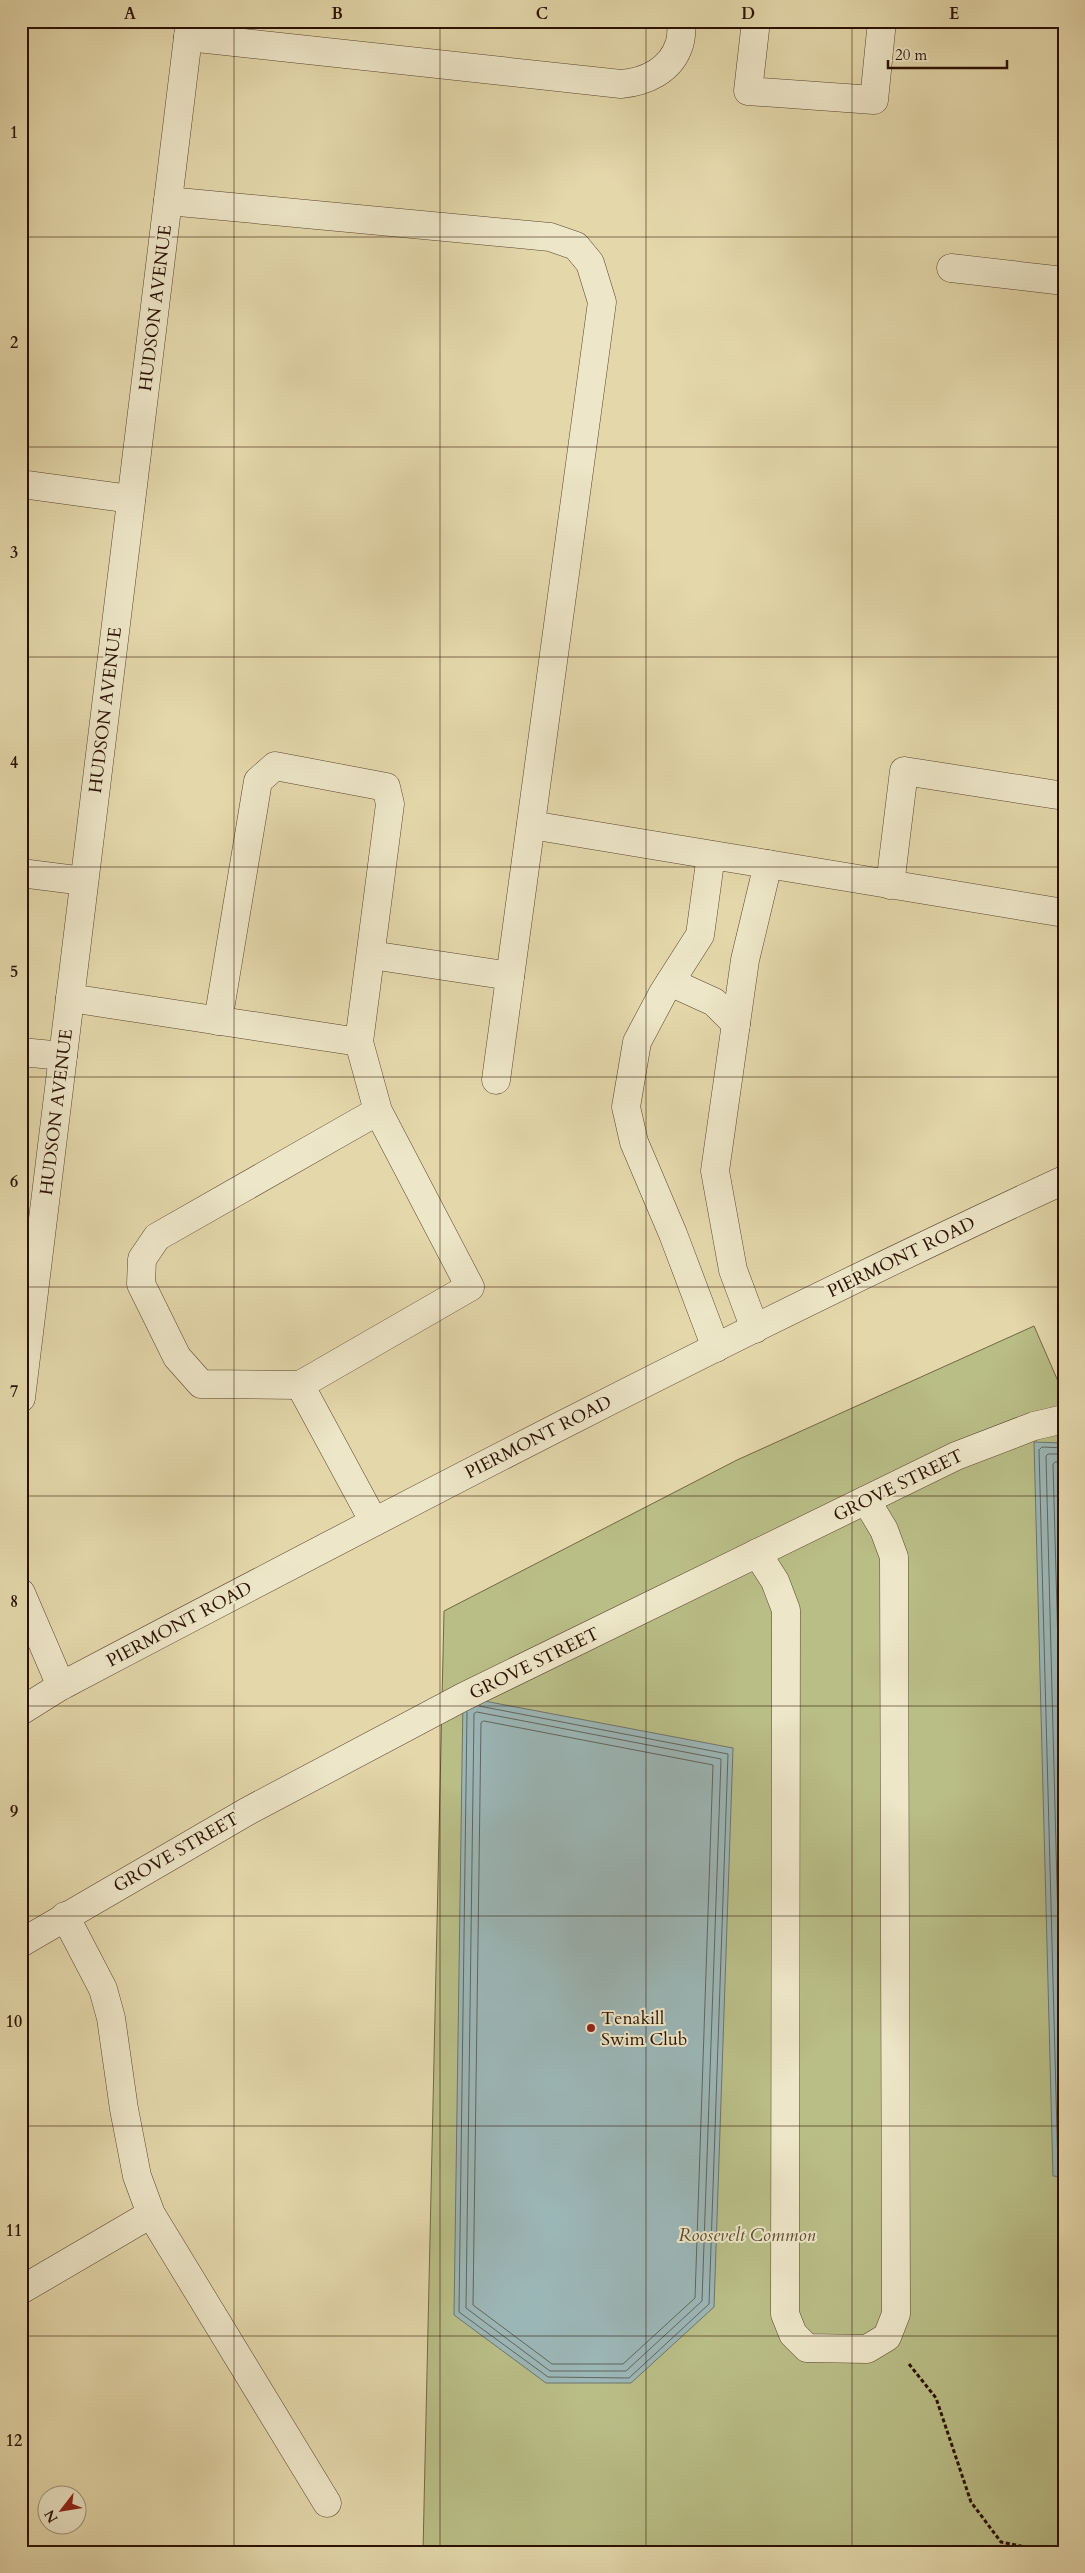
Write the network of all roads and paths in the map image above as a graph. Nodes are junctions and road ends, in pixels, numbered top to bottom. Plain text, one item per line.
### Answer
1 (682, 21) edge
2 (756, 21) edge
3 (882, 21) edge
4 (189, 29) edge
5 (168, 201) junction
6 (951, 268) dead end
7 (1064, 281) edge
8 (21, 484) edge
9 (131, 499) junction
10 (1064, 796) edge
11 (531, 825) junction
12 (711, 855) junction
13 (768, 864) junction
14 (21, 874) edge
15 (84, 881) junction
16 (890, 885) junction
17 (1064, 913) edge
18 (370, 955) junction
19 (510, 976) junction
20 (670, 982) junction
21 (70, 998) junction
22 (218, 1021) junction
23 (736, 1024) junction
24 (359, 1042) junction
25 (21, 1052) edge
26 (63, 1056) junction
27 (496, 1080) dead end
28 (378, 1111) junction
29 (1064, 1180) edge
30 (755, 1328) junction
31 (716, 1348) junction
32 (300, 1385) junction
33 (21, 1398) edge
34 (1064, 1419) edge
35 (866, 1500) junction
36 (374, 1522) junction
37 (757, 1553) junction
38 (21, 1593) edge
39 (61, 1686) junction
40 (21, 1711) edge
41 (65, 1916) junction
42 (21, 1943) edge
43 (151, 2214) junction
44 (21, 2290) edge
45 (887, 2337) junction
46 (328, 2503) dead end
47 (1064, 2547) edge

1 - 4 street
2 - 3 street
4 - 5 street, HUDSON AVENUE
5 - 9 street, HUDSON AVENUE
5 - 11 street
6 - 7 street
8 - 9 street
9 - 15 street, HUDSON AVENUE
10 - 16 street
11 - 12 street
11 - 19 street
12 - 13 street
12 - 20 street
13 - 16 street
13 - 23 street
14 - 15 street
15 - 21 street, HUDSON AVENUE
16 - 17 street
18 - 19 street
18 - 22 street
18 - 24 street
19 - 27 street
20 - 23 street
20 - 31 street
21 - 22 street
21 - 26 street, HUDSON AVENUE
22 - 24 street
23 - 30 street
24 - 28 street
25 - 26 street
26 - 33 street, HUDSON AVENUE
28 - 32 street
28 - 32 street
29 - 30 street, PIERMONT ROAD
30 - 31 street, PIERMONT ROAD
31 - 36 street, PIERMONT ROAD
32 - 36 street
34 - 35 street, GROVE STREET
35 - 37 street, GROVE STREET
35 - 45 street
36 - 39 street, PIERMONT ROAD
37 - 41 street, GROVE STREET
37 - 45 street
38 - 39 street
39 - 40 street, PIERMONT ROAD
41 - 42 street, GROVE STREET
41 - 43 street
43 - 44 street
43 - 46 street
45 - 47 path

